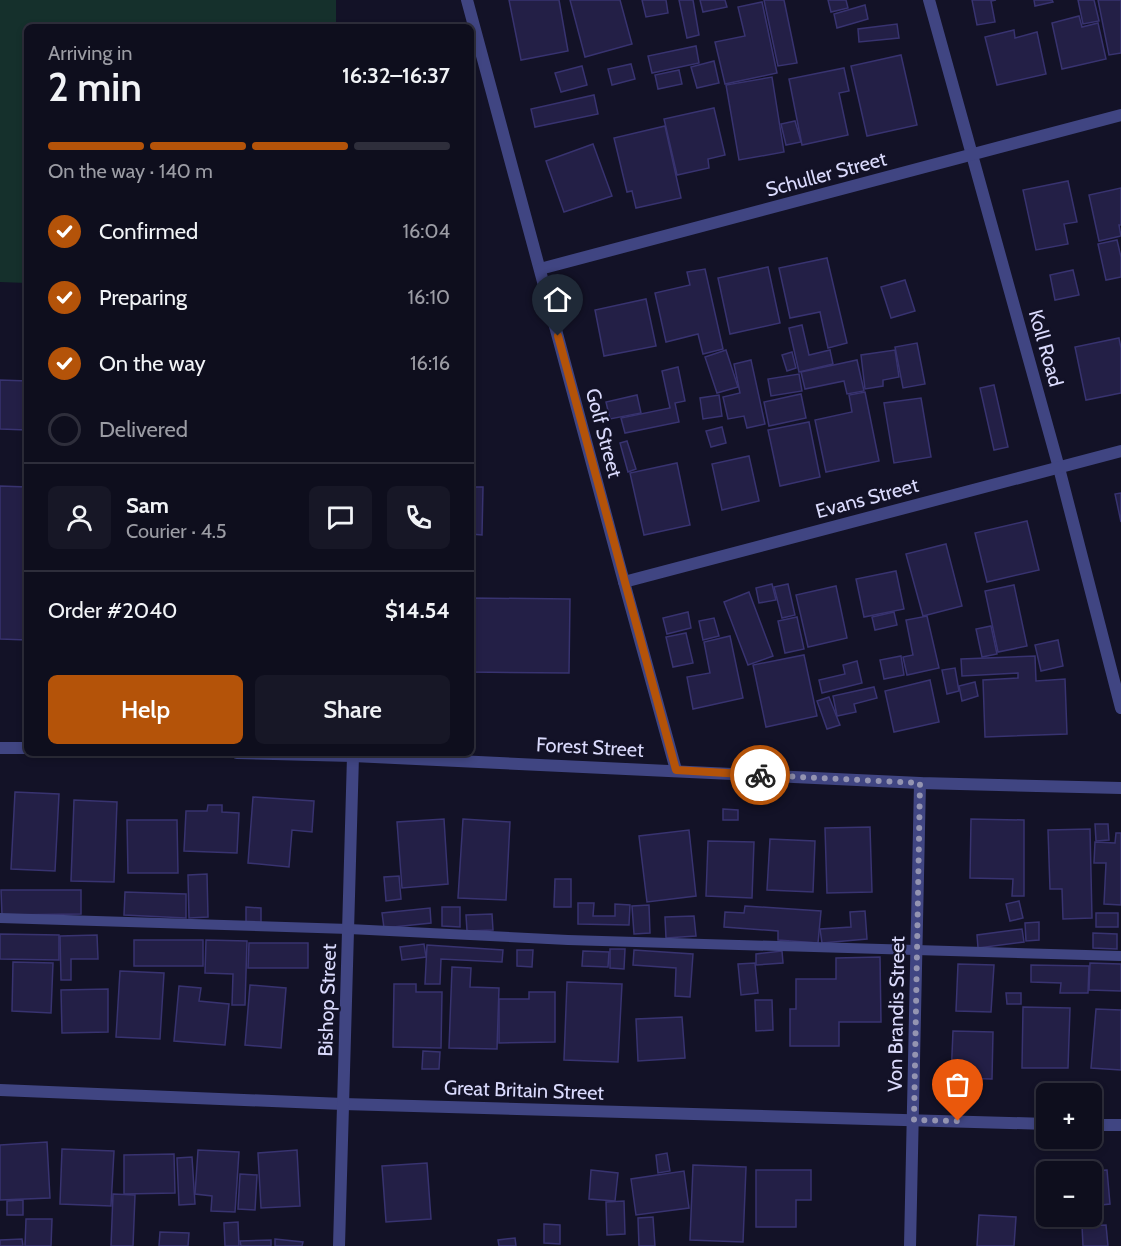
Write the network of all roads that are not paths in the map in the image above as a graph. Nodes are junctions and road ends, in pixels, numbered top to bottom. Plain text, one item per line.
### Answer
1 (467, 0) edge
2 (928, 0) edge
3 (474, 24) edge
4 (474, 26) edge
5 (1121, 115) edge
6 (971, 154) junction
7 (540, 269) junction
8 (1121, 451) edge
9 (1059, 468) junction
10 (624, 582) junction
11 (1121, 708) edge
12 (0, 748) edge
13 (24, 748) edge
14 (353, 756) joint
15 (676, 770) junction
16 (920, 783) junction
17 (1121, 788) edge
18 (0, 918) edge
19 (349, 929) junction
20 (916, 950) junction
21 (1121, 956) edge
22 (0, 1090) edge
23 (343, 1104) junction
24 (914, 1120) junction
25 (1036, 1124) edge
26 (1102, 1125) edge
27 (1121, 1125) edge
28 (339, 1246) edge
29 (910, 1246) edge

1 - 3 street, Golf Street
2 - 6 street, Koll Road
4 - 7 street, Golf Street
5 - 6 street, Schuller Street
6 - 7 street, Schuller Street
6 - 9 street, Koll Road
7 - 10 street, Golf Street
8 - 9 street, Evans Street
9 - 10 street, Evans Street
9 - 11 street, Koll Road
10 - 15 street, Golf Street
12 - 13 street
14 - 15 street, Forest Street
14 - 19 street, Bishop Street
15 - 16 street, Forest Street
16 - 17 street, Forest Street
16 - 20 street, Von Brandis Street
18 - 19 lane
19 - 20 lane
19 - 23 street, Bishop Street
20 - 21 lane
20 - 24 street, Von Brandis Street
22 - 23 street, Great Britain Street
23 - 24 street, Great Britain Street
23 - 28 street, Bishop Street
24 - 25 street, Great Britain Street
24 - 29 street, Von Brandis Street
26 - 27 street

